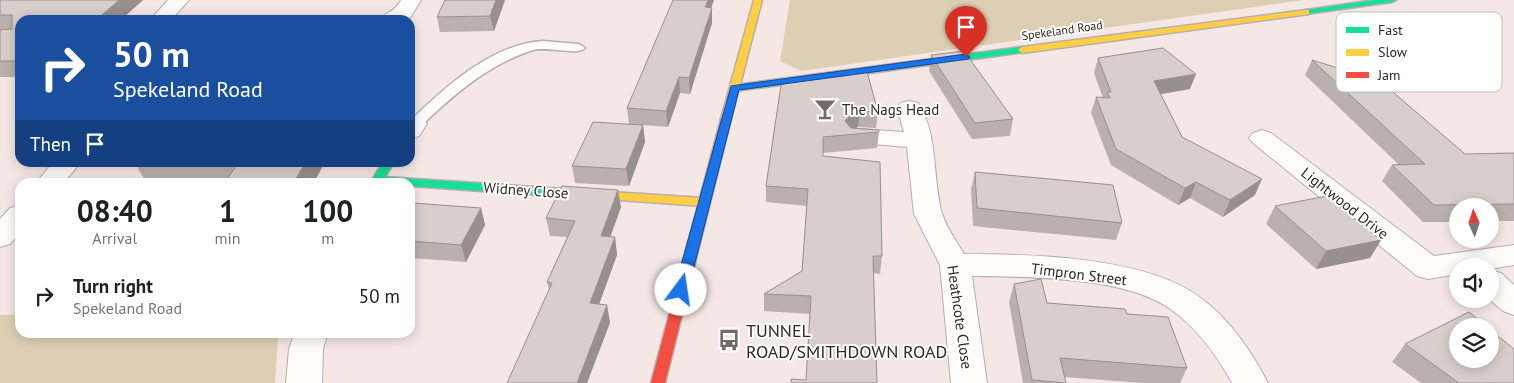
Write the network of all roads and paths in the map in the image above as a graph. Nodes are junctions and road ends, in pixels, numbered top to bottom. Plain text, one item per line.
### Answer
1 (179, 0) edge
2 (411, 0) edge
3 (758, 0) edge
4 (1392, 0) edge
5 (165, 15) edge
6 (401, 15) edge
7 (578, 48) dead end
8 (735, 88) junction
9 (910, 108) dead end
10 (415, 124) edge
11 (859, 137) edge
12 (1262, 138) dead end
13 (919, 140) junction
14 (64, 167) edge
15 (386, 167) edge
16 (54, 178) edge
17 (380, 178) edge
18 (415, 183) edge
19 (703, 202) junction
20 (15, 220) edge
21 (0, 237) edge
22 (1514, 255) edge
23 (1499, 261) edge
24 (955, 265) junction
25 (1449, 268) edge
26 (1499, 289) edge
27 (1514, 303) edge
28 (310, 338) edge
29 (304, 383) edge
30 (658, 383) edge
31 (970, 383) edge
32 (1250, 383) edge

1 - 5 street
2 - 6 street
3 - 8 street
4 - 8 street, Spekeland Road
7 - 10 lane
8 - 19 street
9 - 13 street, Heathcote Close
11 - 13 street
12 - 25 street, Lightwood Drive
13 - 24 street, Heathcote Close
14 - 16 street
15 - 17 street, Widney Close
18 - 19 street, Widney Close
19 - 30 street
20 - 21 street
22 - 23 street
24 - 31 street, Heathcote Close
24 - 32 street, Timpron Street
26 - 27 street
28 - 29 street

